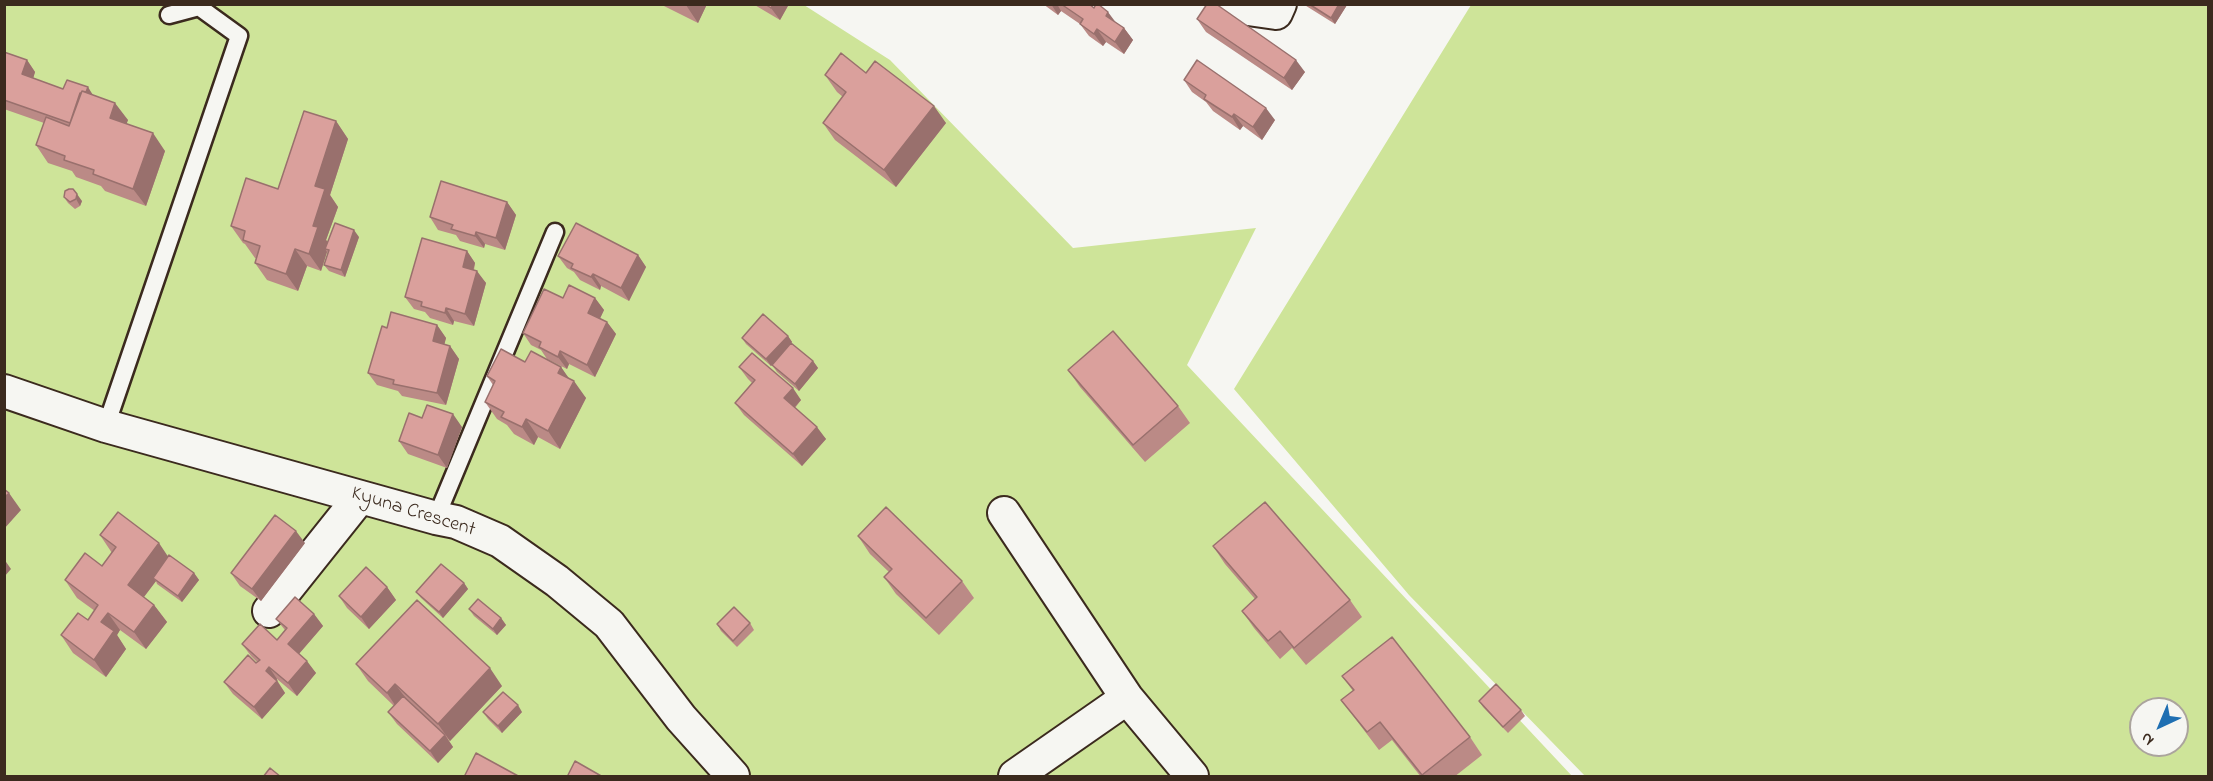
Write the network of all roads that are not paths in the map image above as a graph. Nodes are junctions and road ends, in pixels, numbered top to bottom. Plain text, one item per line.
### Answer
1 (1232, 4) edge
2 (1280, 4) edge
3 (169, 15) dead end
4 (555, 232) dead end
5 (4, 391) edge
6 (106, 426) junction
7 (360, 497) junction
8 (1004, 513) dead end
9 (436, 518) junction
10 (269, 611) dead end
11 (1127, 698) junction
12 (733, 777) edge
13 (1015, 777) edge
14 (1192, 777) edge

1 - 2 street
3 - 6 lane
4 - 9 lane
5 - 6 street, Kyuna Crescent
6 - 7 street, Kyuna Crescent
7 - 9 street, Kyuna Crescent
7 - 10 street
8 - 11 street
9 - 12 street, Kyuna Crescent
11 - 13 street
11 - 14 street

